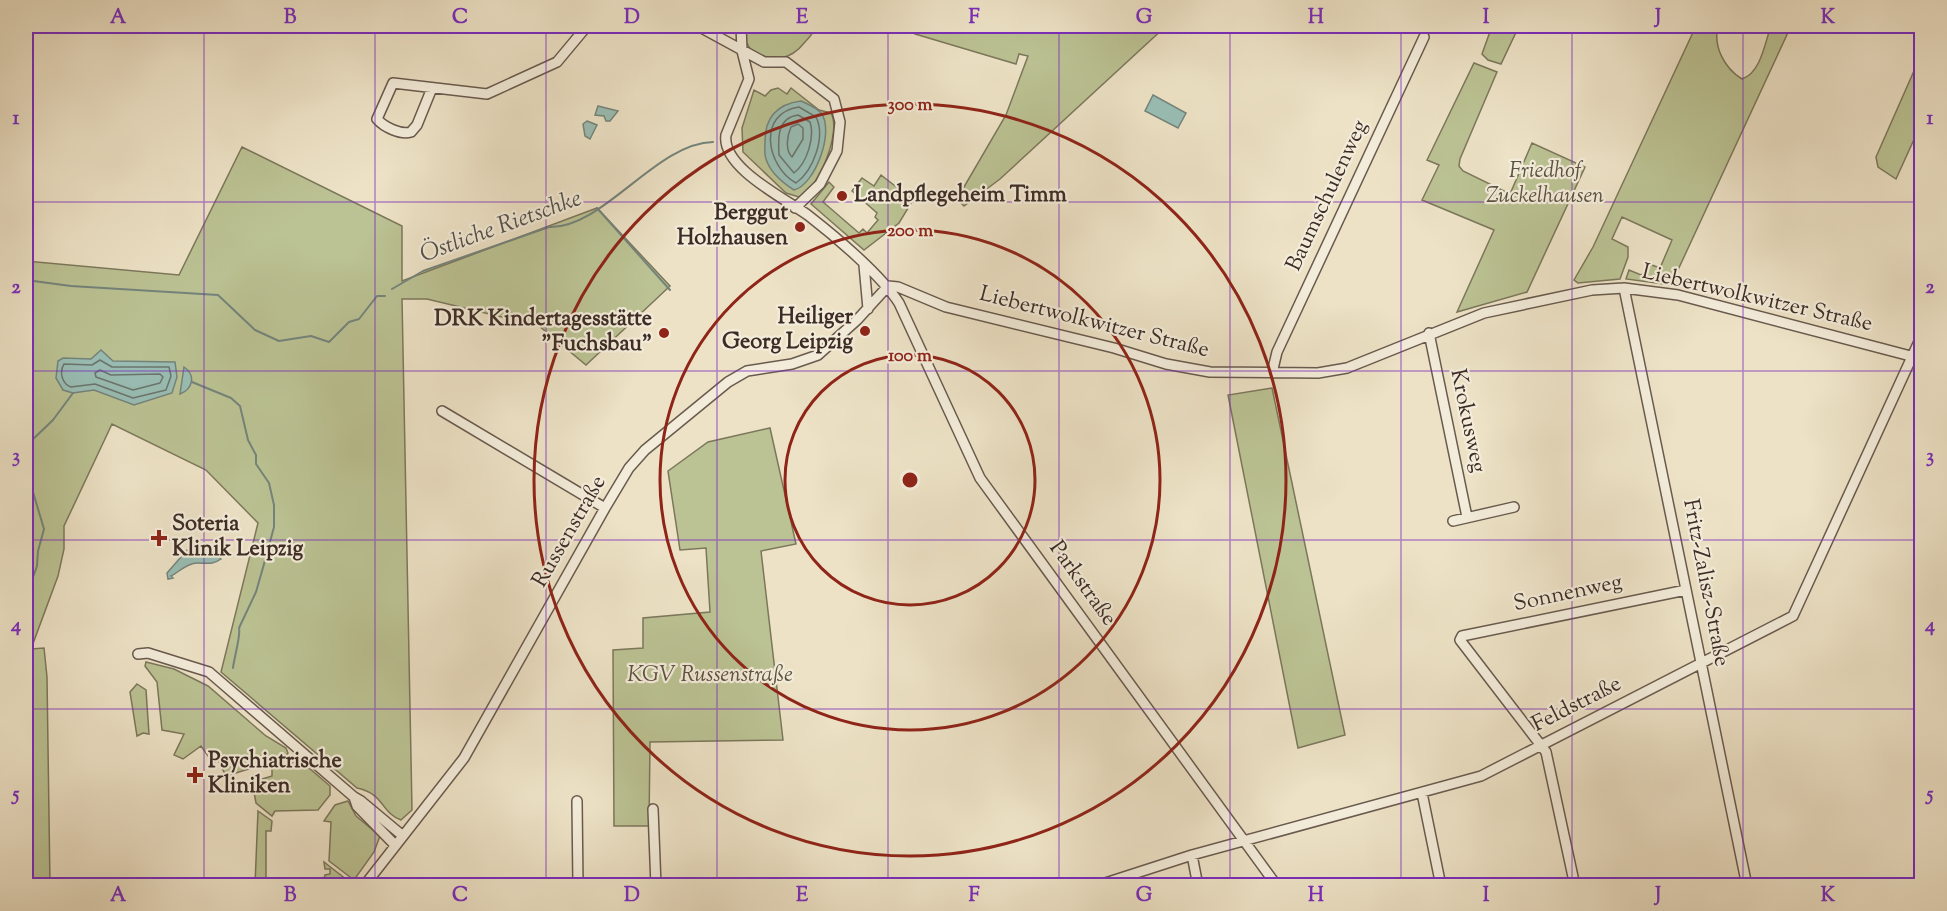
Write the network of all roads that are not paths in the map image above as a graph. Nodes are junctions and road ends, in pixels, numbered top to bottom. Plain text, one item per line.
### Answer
1 (587, 26) edge
2 (698, 26) edge
3 (741, 26) edge
4 (1424, 37) dead end
5 (742, 51) junction
6 (432, 88) junction
7 (795, 208) junction
8 (864, 265) junction
9 (888, 286) junction
10 (1624, 288) junction
11 (868, 309) junction
12 (1429, 333) junction
13 (1922, 336) edge
14 (1911, 356) junction
15 (1922, 359) edge
16 (1272, 373) junction
17 (442, 411) dead end
18 (1514, 507) dead end
19 (605, 508) junction
20 (1467, 518) junction
21 (1453, 521) dead end
22 (1686, 590) junction
23 (138, 654) dead end
24 (1701, 662) junction
25 (1540, 745) junction
26 (1422, 793) junction
27 (354, 797) junction
28 (577, 801) dead end
29 (653, 809) dead end
30 (403, 836) junction
31 (1245, 841) junction
32 (395, 845) junction
33 (1192, 855) junction
34 (364, 885) edge
35 (578, 885) edge
36 (656, 885) edge
37 (1096, 885) edge
38 (1198, 885) edge
39 (1278, 885) edge
40 (1441, 885) edge
41 (1575, 885) edge
42 (1747, 885) edge

1 - 6 street
2 - 5 street
3 - 5 street
4 - 16 street, Baumschulenweg
5 - 7 street
5 - 7 street
6 - 6 street
7 - 8 street
8 - 9 street
8 - 11 street
9 - 11 street, Russenstraße
9 - 16 street, Liebertwolkwitzer Straße
9 - 31 street, Parkstraße
10 - 12 street, Liebertwolkwitzer Straße
10 - 14 street, Liebertwolkwitzer Straße
10 - 22 street, Fritz-Zalisz-Straße
11 - 19 street, Russenstraße
12 - 16 street, Liebertwolkwitzer Straße
12 - 20 street, Krokusweg
13 - 14 street, Feldstraße
14 - 15 street, Liebertwolkwitzer Straße
14 - 24 street, Feldstraße
17 - 19 street
18 - 20 street
19 - 30 street, Russenstraße
20 - 21 street
22 - 24 street, Fritz-Zalisz-Straße
22 - 25 street, Sonnenweg
23 - 27 street
24 - 25 street, Feldstraße
24 - 42 street, Fritz-Zalisz-Straße
25 - 26 street, Feldstraße
25 - 41 street
26 - 31 street, Feldstraße
26 - 40 street
27 - 30 street
27 - 32 street
28 - 35 street
29 - 36 street
30 - 32 street, Russenstraße
31 - 33 street, Feldstraße
31 - 39 street, Parkstraße
32 - 34 street, Russenstraße
33 - 37 street, Feldstraße
33 - 38 street

